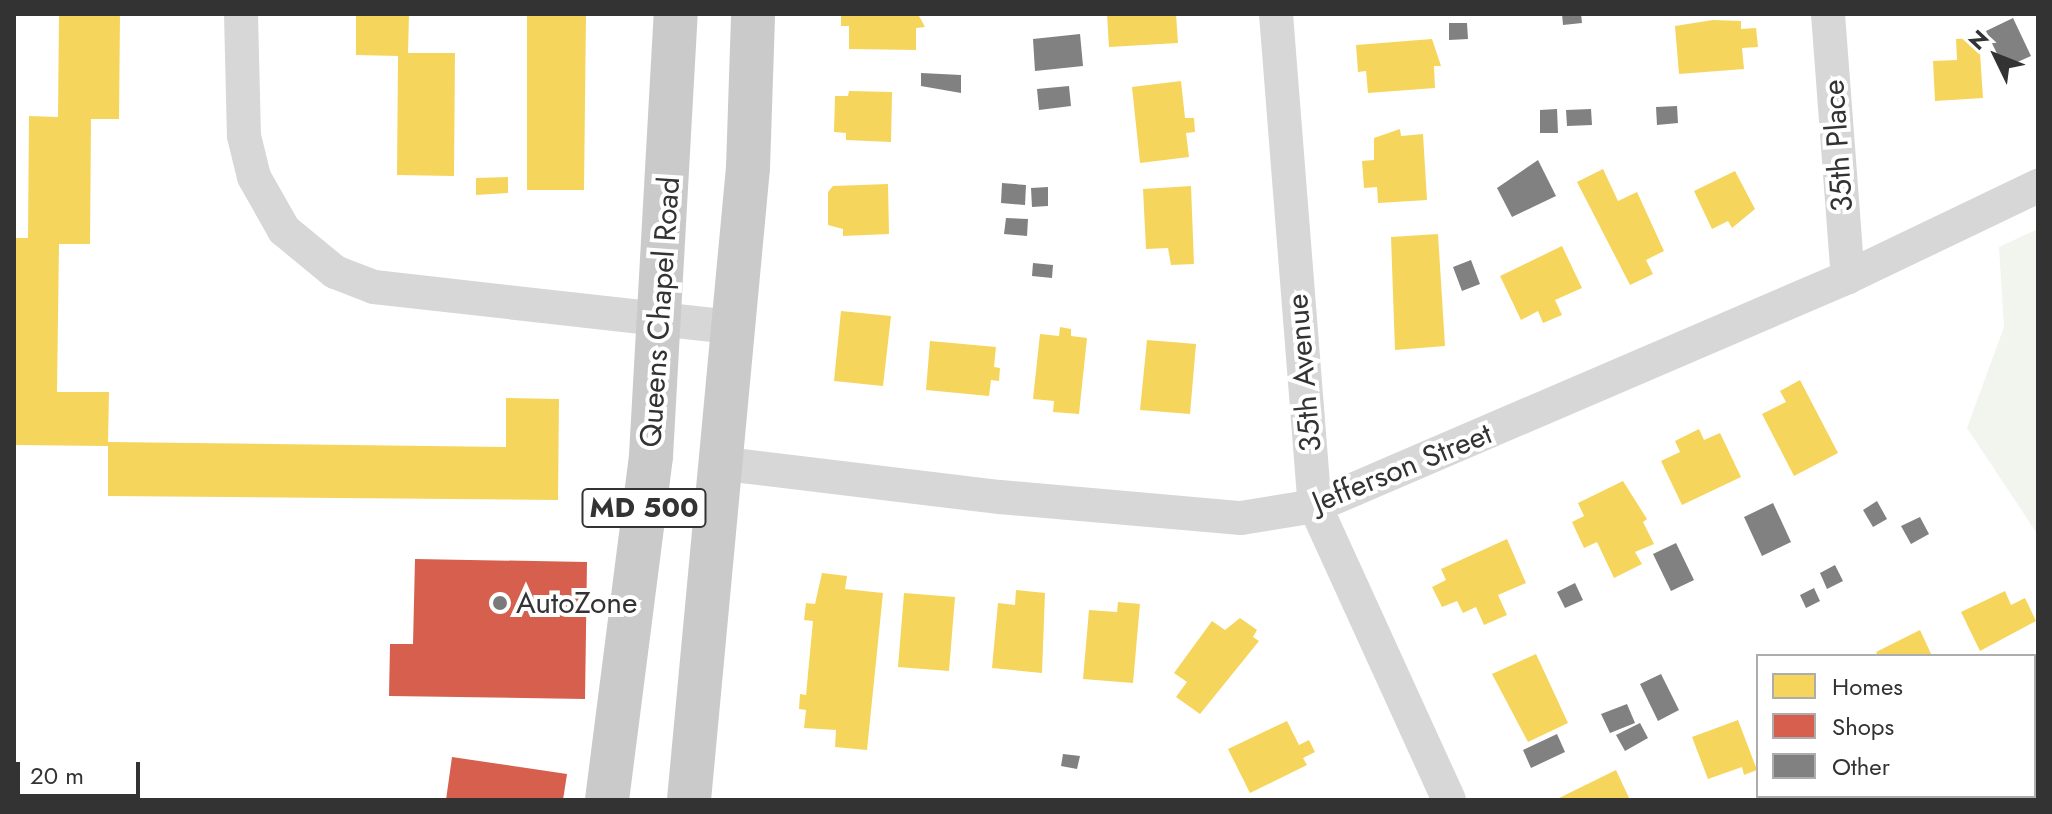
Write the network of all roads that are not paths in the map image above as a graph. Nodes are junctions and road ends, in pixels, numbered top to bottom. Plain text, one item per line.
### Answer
1 (241, 14) edge
2 (676, 14) edge
3 (753, 14) edge
4 (1276, 14) edge
5 (1828, 14) edge
6 (2038, 186) edge
7 (1848, 277) junction
8 (660, 321) junction
9 (731, 327) junction
10 (717, 463) junction
11 (1315, 506) junction
12 (607, 800) edge
13 (689, 800) edge
14 (1449, 800) edge

1 - 8 street
2 - 8 main road, Queens Chapel Road / MD 500
3 - 9 main road, MD 500
4 - 11 street, 35th Avenue
5 - 7 street, 35th Place
6 - 7 street, Jefferson Street
7 - 11 street, Jefferson Street
8 - 9 street
8 - 12 main road, Queens Chapel Road / MD 500
9 - 10 main road, MD 500
10 - 11 street, Jefferson Street
10 - 13 main road, MD 500
11 - 14 street, 35th Avenue

